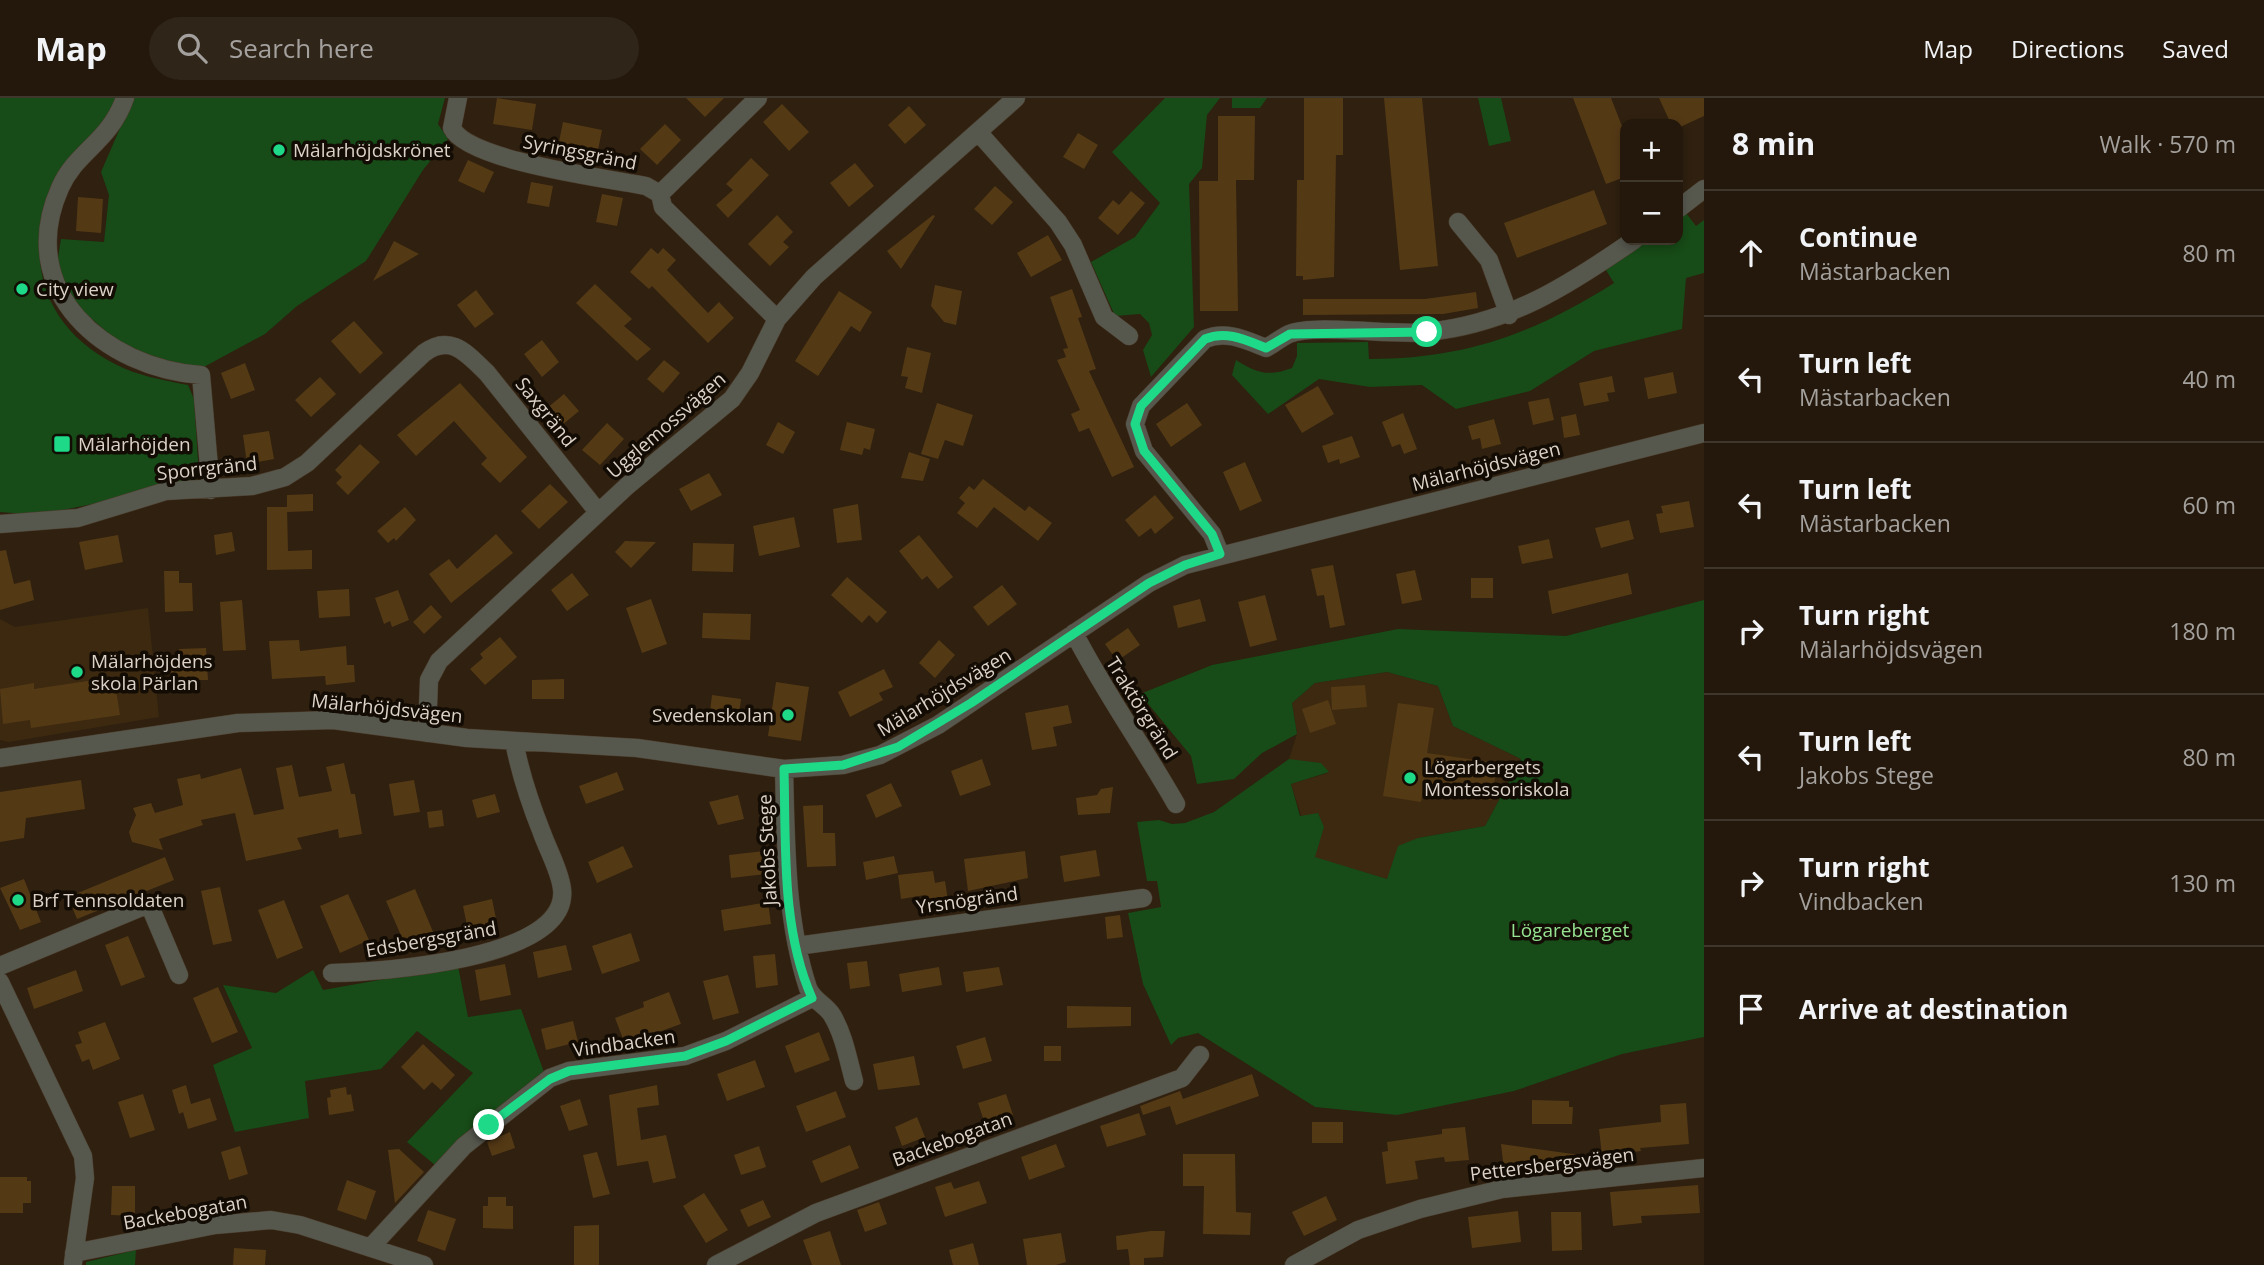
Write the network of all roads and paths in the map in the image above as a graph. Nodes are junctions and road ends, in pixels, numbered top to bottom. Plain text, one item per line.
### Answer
1 (125, 98) edge
2 (458, 98) edge
3 (758, 98) edge
4 (1016, 98) edge
5 (979, 133) junction
6 (1704, 189) edge
7 (660, 194) junction
8 (1683, 205) edge
9 (1458, 222) dead end
10 (1627, 245) edge
11 (1509, 314) junction
12 (777, 319) junction
13 (1129, 336) dead end
14 (456, 345) joint
15 (1704, 433) edge
16 (211, 490) junction
17 (598, 512) junction
18 (0, 524) edge
19 (1220, 554) junction
20 (1074, 633) junction
21 (427, 733) junction
22 (514, 741) junction
23 (0, 758) edge
24 (784, 769) junction
25 (1176, 804) dead end
26 (1143, 898) dead end
27 (797, 946) junction
28 (0, 966) edge
29 (332, 973) dead end
30 (179, 975) dead end
31 (0, 982) edge
32 (812, 998) junction
33 (1200, 1055) dead end
34 (854, 1081) dead end
35 (1704, 1168) edge
36 (372, 1247) junction
37 (74, 1259) edge
38 (424, 1265) edge
39 (716, 1265) edge
40 (1294, 1265) edge

1 - 16 street
2 - 7 street, Syringsgränd
3 - 7 street
4 - 5 street, Ugglemossvägen
5 - 12 street, Ugglemossvägen
5 - 13 street
6 - 8 street
7 - 12 street
9 - 11 street
10 - 11 street
11 - 19 street
12 - 17 street, Ugglemossvägen
14 - 16 street, Sporrgränd
14 - 17 street, Saxgränd
15 - 19 street, Mälarhöjdsvägen
16 - 18 street, Sporrgränd
17 - 21 street, Ugglemossvägen
19 - 20 street, Mälarhöjdsvägen
20 - 24 street, Mälarhöjdsvägen
20 - 25 street, Traktörgränd
21 - 22 street, Mälarhöjdsvägen
21 - 23 street, Mälarhöjdsvägen
22 - 24 street, Mälarhöjdsvägen
22 - 29 street, Edsbergsgränd
24 - 27 street, Jakobs Stege
26 - 27 street, Yrsnögränd
27 - 32 street, Jakobs Stege
28 - 30 street
31 - 37 street
32 - 34 street, Jakobs Stege
32 - 36 street, Vindbacken
33 - 39 street, Backebogatan
35 - 40 street, Pettersbergsvägen
36 - 37 street, Backebogatan
36 - 38 street, Backebogatan

